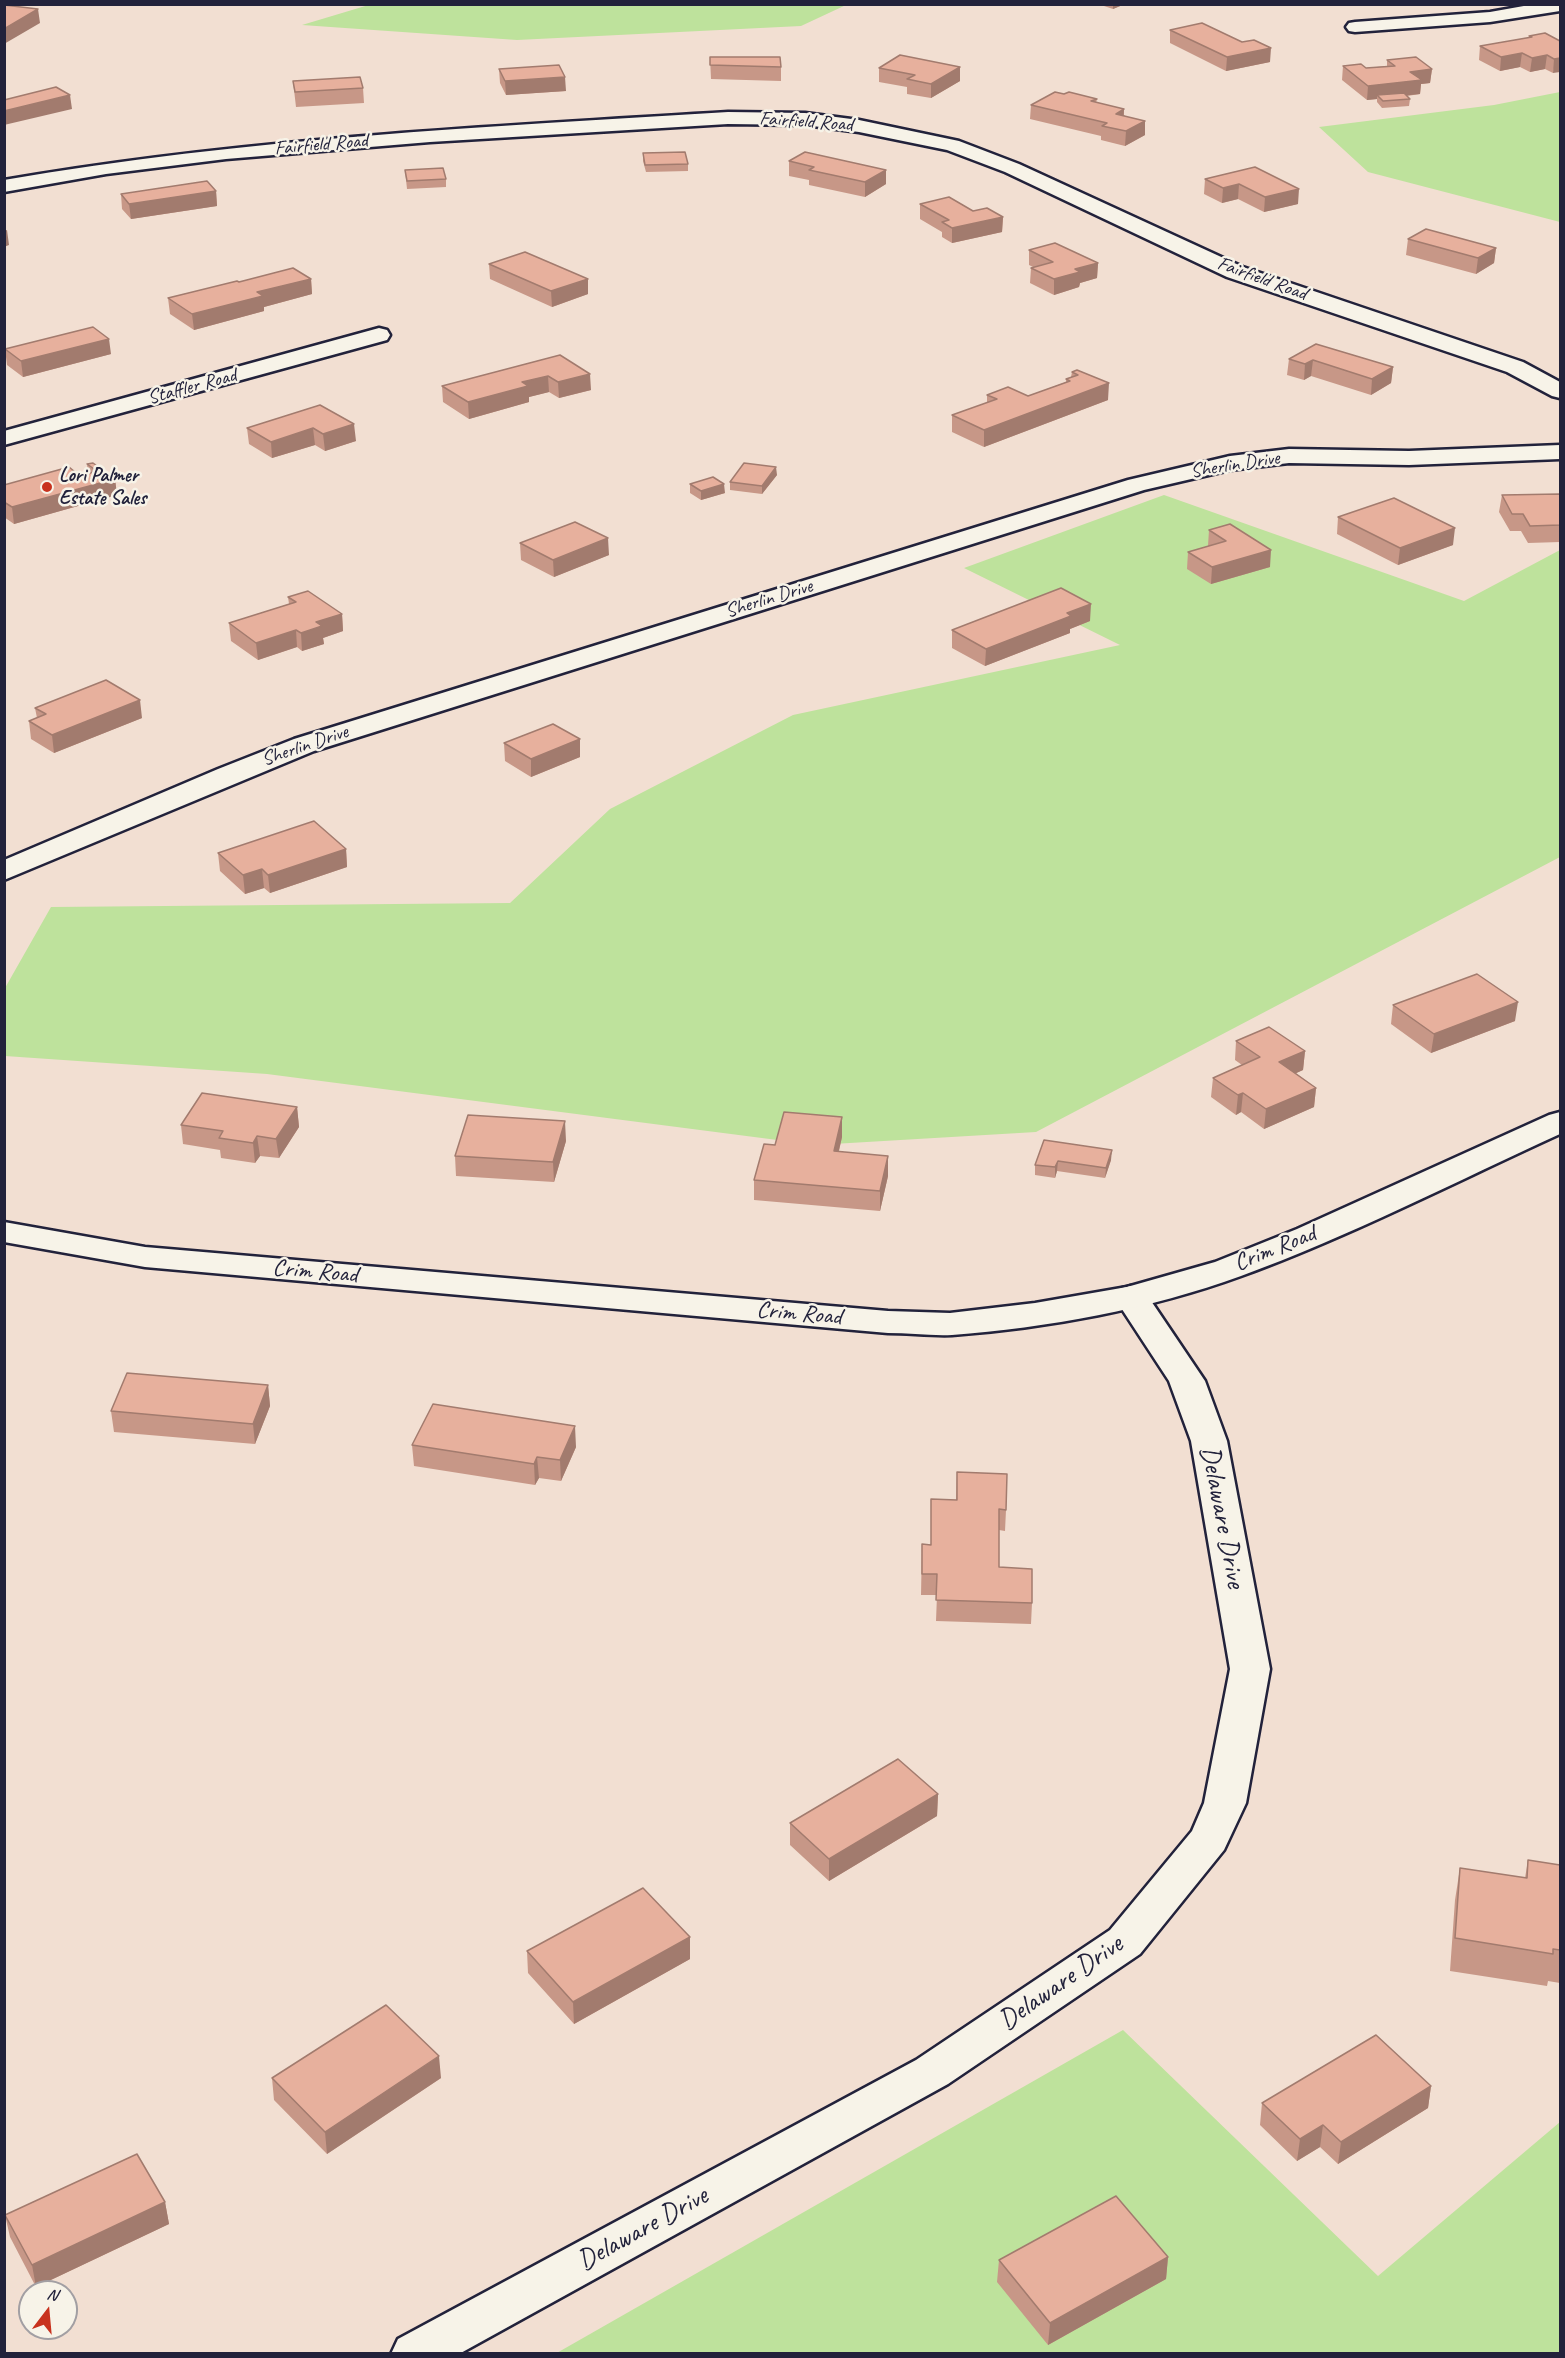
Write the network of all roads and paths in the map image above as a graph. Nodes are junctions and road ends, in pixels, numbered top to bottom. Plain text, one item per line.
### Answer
1 (1560, 6) edge
2 (1355, 27) dead end
3 (4, 186) edge
4 (379, 335) dead end
5 (1560, 391) edge
6 (4, 438) edge
7 (1560, 452) edge
8 (4, 871) edge
9 (1560, 1122) edge
10 (4, 1232) edge
11 (1131, 1297) junction
12 (415, 2354) edge

1 - 2 street
3 - 5 street, Fairfield Road
4 - 6 street, Staffler Road
7 - 8 street, Sherlin Drive
9 - 11 street, Crim Road
10 - 11 street, Crim Road
11 - 12 street, Delaware Drive

